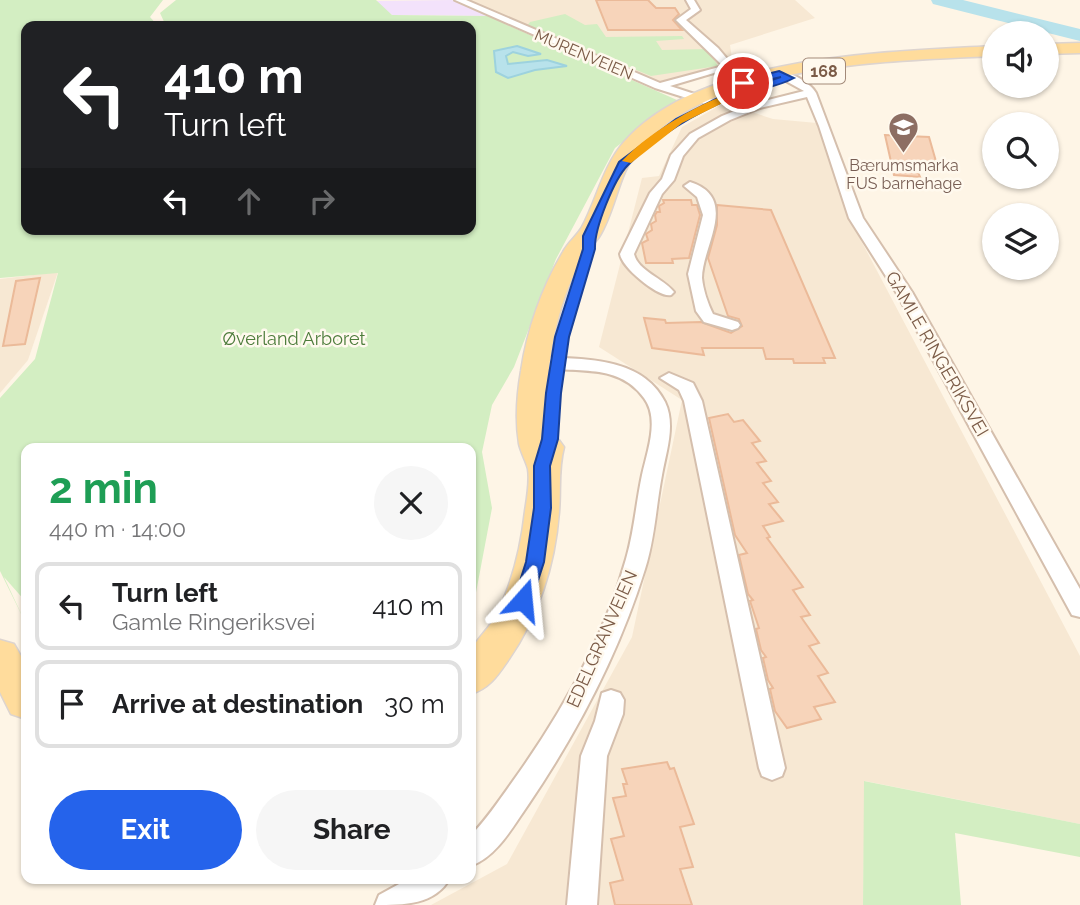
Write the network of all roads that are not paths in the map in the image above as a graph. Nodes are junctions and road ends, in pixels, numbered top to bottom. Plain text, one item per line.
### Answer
1 (459, 0) edge
2 (690, 0) edge
3 (1080, 48) edge
4 (1059, 49) edge
5 (982, 52) edge
6 (784, 75) junction
7 (659, 86) junction
8 (810, 93) junction
9 (705, 101) junction
10 (690, 186) dead end
11 (666, 292) dead end
12 (732, 325) dead end
13 (548, 363) junction
14 (669, 378) dead end
15 (1080, 609) edge
16 (0, 654) edge
17 (476, 672) edge
18 (21, 693) edge
19 (611, 700) dead end
20 (772, 768) dead end
21 (476, 849) edge
22 (427, 884) edge
23 (390, 905) edge
24 (582, 905) edge

1 - 7 street, MURENVEIEN
2 - 7 street
3 - 4 main road
5 - 6 main road, 168
6 - 8 street
6 - 9 main road, 168
7 - 9 street, MURENVEIEN
8 - 11 street
8 - 15 street, GAMLE RINGERIKSVEI
9 - 13 main road, 168
10 - 12 street
13 - 17 main road, 168
13 - 21 street, EDELGRANVEIEN
14 - 20 street
16 - 18 main road
19 - 24 street
22 - 23 street

